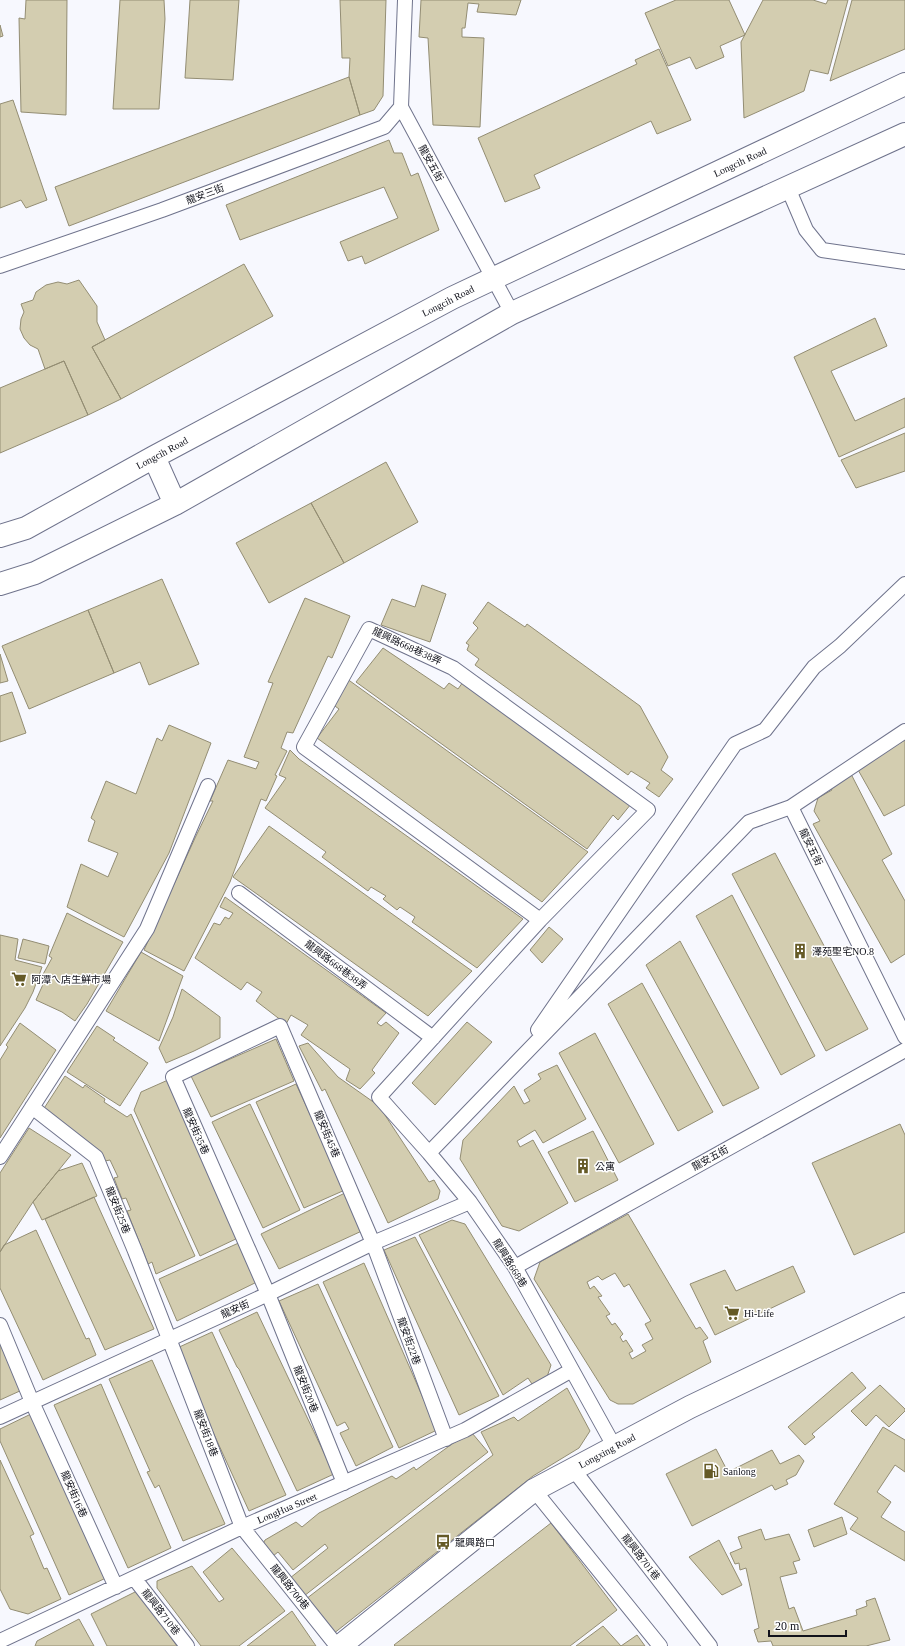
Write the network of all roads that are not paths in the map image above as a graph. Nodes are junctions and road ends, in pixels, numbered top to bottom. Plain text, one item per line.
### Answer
1 (405, 0) edge
2 (905, 84) edge
3 (401, 107) junction
4 (905, 134) edge
5 (788, 188) junction
6 (905, 262) edge
7 (0, 266) edge
8 (495, 279) junction
9 (512, 313) junction
10 (154, 457) junction
11 (175, 504) junction
12 (0, 536) edge
13 (0, 584) edge
14 (905, 584) edge
15 (905, 731) edge
16 (208, 786) dead end
17 (791, 807) junction
18 (239, 893) dead end
19 (540, 920) junction
20 (280, 1026) joint
21 (433, 1038) junction
22 (905, 1038) edge
23 (905, 1050) edge
24 (514, 1065) junction
25 (379, 1097) joint
26 (32, 1107) junction
27 (429, 1153) junction
28 (0, 1156) edge
29 (470, 1202) junction
30 (373, 1242) junction
31 (515, 1267) junction
32 (268, 1294) junction
33 (905, 1304) edge
34 (0, 1325) edge
35 (169, 1339) junction
36 (572, 1370) junction
37 (32, 1402) junction
38 (0, 1416) edge
39 (446, 1439) junction
40 (614, 1446) junction
41 (572, 1469) junction
42 (344, 1483) junction
43 (534, 1490) junction
44 (242, 1527) junction
45 (134, 1578) junction
46 (116, 1587) junction
47 (0, 1641) edge
48 (187, 1646) edge
49 (338, 1646) edge
50 (660, 1646) edge
51 (710, 1646) edge

1 - 3 lane
2 - 8 street, Longcih Road
3 - 7 lane, 龍安三街
3 - 8 lane, 龍安五街
4 - 5 street
5 - 6 lane
5 - 9 street
8 - 9 lane, 龍安五街
8 - 10 street, Longcih Road
9 - 11 street
10 - 11 street
10 - 12 street, Longcih Road
11 - 13 street
14 - 24 lane
15 - 17 lane
16 - 26 lane
17 - 22 lane, 龍安五街
17 - 24 lane
18 - 21 lane, 龍興路668巷38弄
19 - 19 lane, 龍興路668巷38弄
19 - 21 lane, 龍興路668巷38弄
20 - 30 lane, 龍安街45巷
20 - 32 lane, 龍安街35巷
21 - 25 lane, 龍興路668巷38弄
23 - 31 lane, 龍安五街
24 - 27 lane
25 - 27 lane, 龍興路668巷
26 - 28 lane
26 - 35 lane, 龍安街25巷
27 - 29 lane, 龍興路668巷
29 - 30 lane, 龍安街
29 - 31 lane, 龍興路668巷
30 - 32 lane, 龍安街
30 - 39 lane, 龍安街22巷
31 - 36 lane, 龍興路668巷
32 - 35 lane, 龍安街
32 - 42 lane, 龍安街20巷
33 - 40 street, Longxing Road
34 - 37 lane, 龍安街16巷
35 - 37 lane, 龍安街
35 - 44 lane, 龍安街18巷
36 - 39 lane, LongHua Street
36 - 40 lane, 龍興路668巷
37 - 38 lane, 龍安街
37 - 46 lane, 龍安街16巷
39 - 42 lane, LongHua Street
40 - 41 street, Longxing Road
41 - 43 street, Longxing Road
41 - 51 lane, 龍興路701巷
42 - 44 lane, LongHua Street
43 - 49 street, Longxing Road
43 - 50 lane
44 - 45 lane, LongHua Street
44 - 49 lane, 龍興路700巷
45 - 46 lane, LongHua Street
45 - 48 lane, 龍興路710巷
46 - 47 lane, LongHua Street

